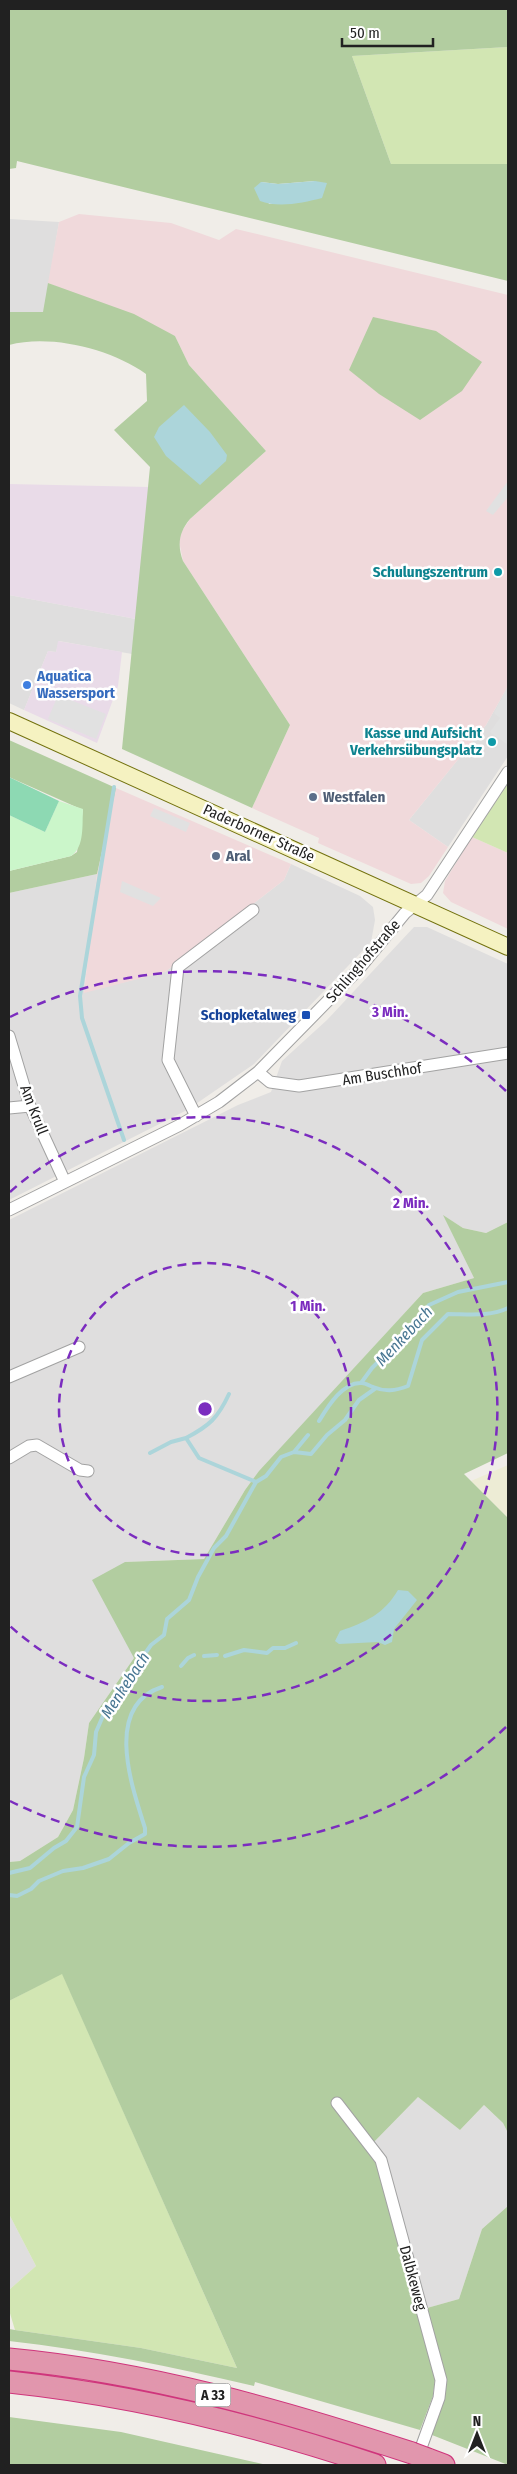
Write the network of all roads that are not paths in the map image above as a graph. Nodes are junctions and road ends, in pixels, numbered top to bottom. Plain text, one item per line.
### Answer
1 (9, 721) edge
2 (508, 772) edge
3 (416, 904) junction
4 (253, 910) dead end
5 (508, 947) edge
6 (9, 1036) edge
7 (508, 1053) edge
8 (258, 1072) junction
9 (30, 1106) junction
10 (9, 1108) edge
11 (196, 1116) junction
12 (65, 1182) junction
13 (9, 1210) edge
14 (80, 1347) dead end
15 (9, 1377) edge
16 (9, 1458) edge
17 (88, 1471) dead end
18 (337, 2103) dead end
19 (9, 2358) edge
20 (9, 2382) edge
21 (425, 2461) edge
22 (375, 2465) edge

1 - 3 main road, Paderborner Straße
2 - 3 street
3 - 5 main road, Paderborner Straße
3 - 8 street, Schlinghofstraße
4 - 11 street
6 - 9 street, Am Krull
7 - 8 street, Am Buschhof
8 - 11 street, Schlinghofstraße
9 - 10 street
9 - 12 street, Am Krull
11 - 12 street, Schlinghofstraße
12 - 13 street, Schlinghofstraße
14 - 15 street
16 - 17 street
18 - 21 street, Dalbkeweg
19 - 21 highway, A 33
20 - 22 highway, A 33

